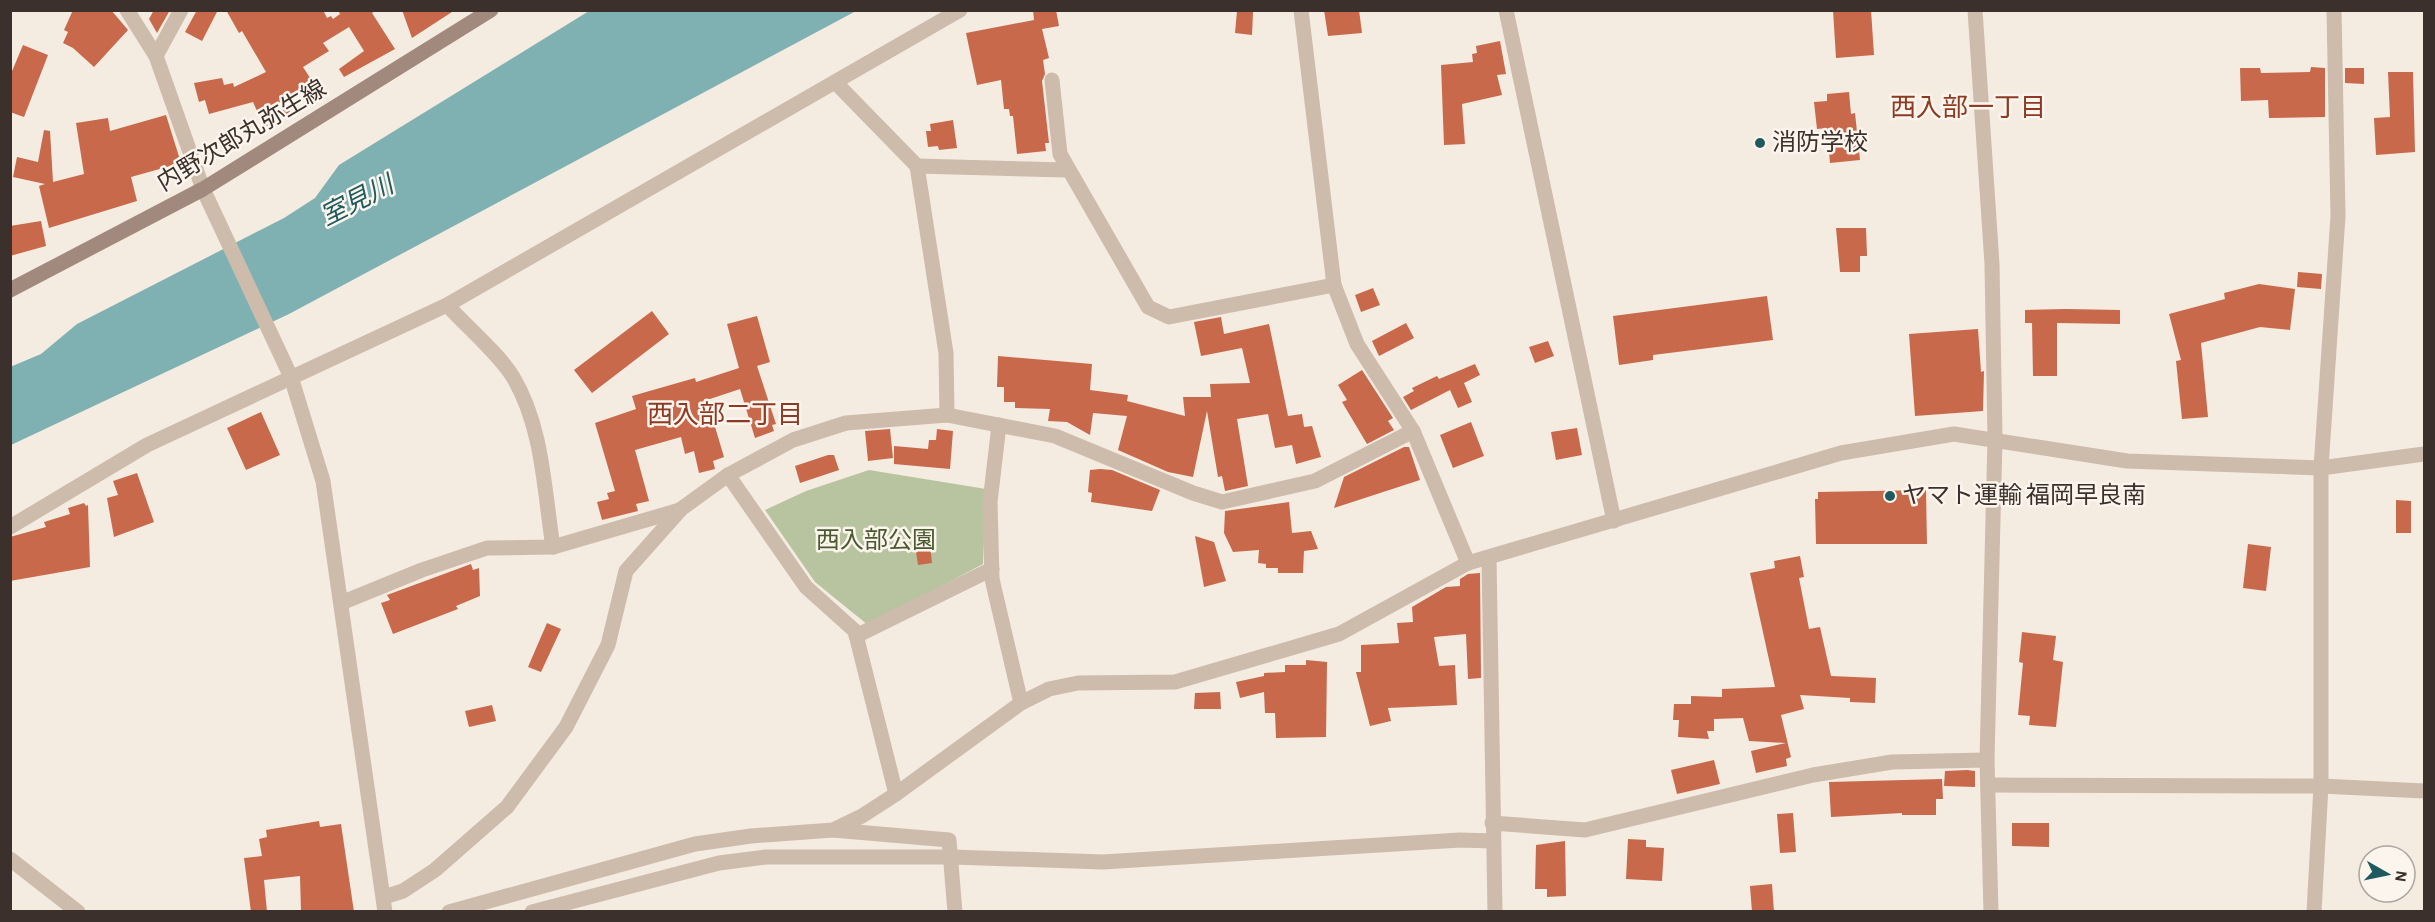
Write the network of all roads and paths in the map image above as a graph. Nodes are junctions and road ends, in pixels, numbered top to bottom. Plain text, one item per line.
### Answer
1 (127, 10) edge
2 (181, 10) edge
3 (491, 10) edge
4 (960, 10) edge
5 (1301, 10) edge
6 (1506, 10) edge
7 (1975, 10) edge
8 (2334, 10) edge
9 (156, 56) junction
10 (1052, 80) dead end
11 (835, 82) junction
12 (917, 166) junction
13 (1067, 170) junction
14 (203, 189) junction
15 (1334, 285) junction
16 (10, 290) edge
17 (447, 305) junction
18 (291, 377) junction
19 (947, 415) junction
20 (999, 425) junction
21 (1413, 431) junction
22 (1995, 439) junction
23 (2424, 454) edge
24 (2321, 468) junction
25 (728, 475) junction
26 (681, 509) junction
27 (1614, 521) junction
28 (10, 527) edge
29 (553, 547) junction
30 (1489, 558) junction
31 (1468, 563) junction
32 (992, 569) junction
33 (341, 603) junction
34 (856, 636) junction
35 (1021, 703) junction
36 (1987, 759) junction
37 (1988, 785) junction
38 (2321, 786) junction
39 (2424, 791) edge
40 (896, 794) junction
41 (1492, 823) junction
42 (833, 830) junction
43 (1493, 841) junction
44 (952, 857) junction
45 (10, 859) edge
46 (384, 904) edge
47 (78, 912) edge
48 (449, 912) edge
49 (532, 912) edge
50 (955, 912) edge
51 (1495, 912) edge
52 (1991, 912) edge
53 (2314, 912) edge

1 - 9 street
2 - 9 street
3 - 14 main road, 内野次郎丸弥生線
4 - 11 street
5 - 15 street
6 - 27 street
7 - 22 street
8 - 24 street
9 - 14 street
10 - 13 street
11 - 12 street
11 - 17 street
12 - 13 street
12 - 19 street
13 - 15 street
14 - 16 main road, 内野次郎丸弥生線
14 - 18 street
15 - 21 street
17 - 18 street
17 - 29 street
18 - 28 street
18 - 33 street
19 - 20 street
19 - 25 street
20 - 21 street
20 - 32 street
21 - 31 street
22 - 24 street
22 - 27 street
22 - 36 street
23 - 24 street
24 - 38 street
25 - 26 street
25 - 34 street
26 - 29 street
26 - 46 street
27 - 30 street
29 - 33 street
30 - 31 street
30 - 41 street
31 - 35 street
32 - 34 street
32 - 35 street
33 - 46 street
34 - 40 street
35 - 40 street
36 - 37 street
36 - 41 street
37 - 38 street
37 - 52 street
38 - 39 street
38 - 53 street
40 - 42 street
41 - 43 street
42 - 44 street
42 - 48 street
43 - 44 street
43 - 51 street
44 - 49 street
44 - 50 street
45 - 47 street

